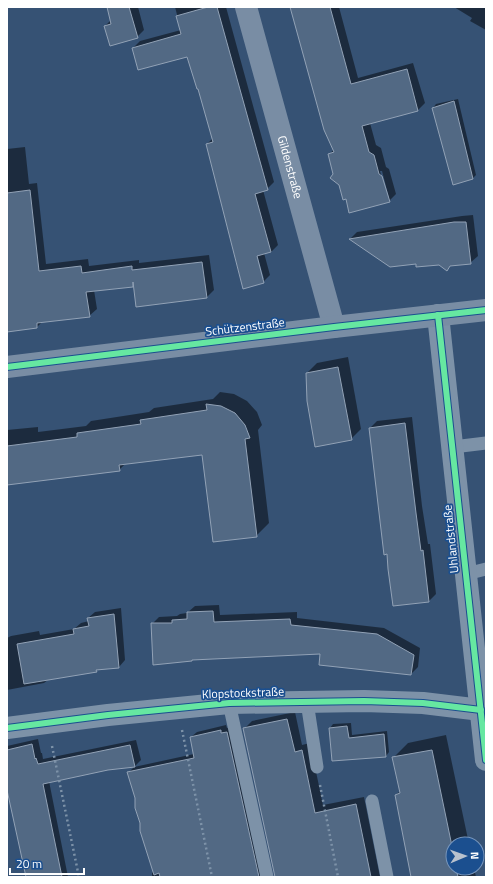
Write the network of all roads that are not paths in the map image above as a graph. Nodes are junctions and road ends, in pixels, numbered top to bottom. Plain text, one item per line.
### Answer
1 (246, 7) edge
2 (486, 310) edge
3 (438, 315) junction
4 (334, 327) junction
5 (7, 367) edge
6 (486, 443) edge
7 (453, 447) junction
8 (476, 572) edge
9 (307, 702) junction
10 (229, 703) junction
11 (481, 710) junction
12 (7, 728) edge
13 (486, 760) edge
14 (317, 767) road end
15 (372, 801) dead end
16 (267, 877) edge
17 (387, 877) edge

1 - 4 main road, Gildenstraße
2 - 3 main road, Schützenstraße
3 - 4 main road, Schützenstraße
3 - 7 street, Uhlandstraße
4 - 5 main road, Schützenstraße
6 - 7 lane
7 - 8 street, Uhlandstraße
8 - 11 street, Uhlandstraße
9 - 10 street, Klopstockstraße
9 - 11 street, Klopstockstraße
9 - 14 lane
10 - 12 street, Klopstockstraße
10 - 16 lane
11 - 13 street, Uhlandstraße
15 - 17 lane

